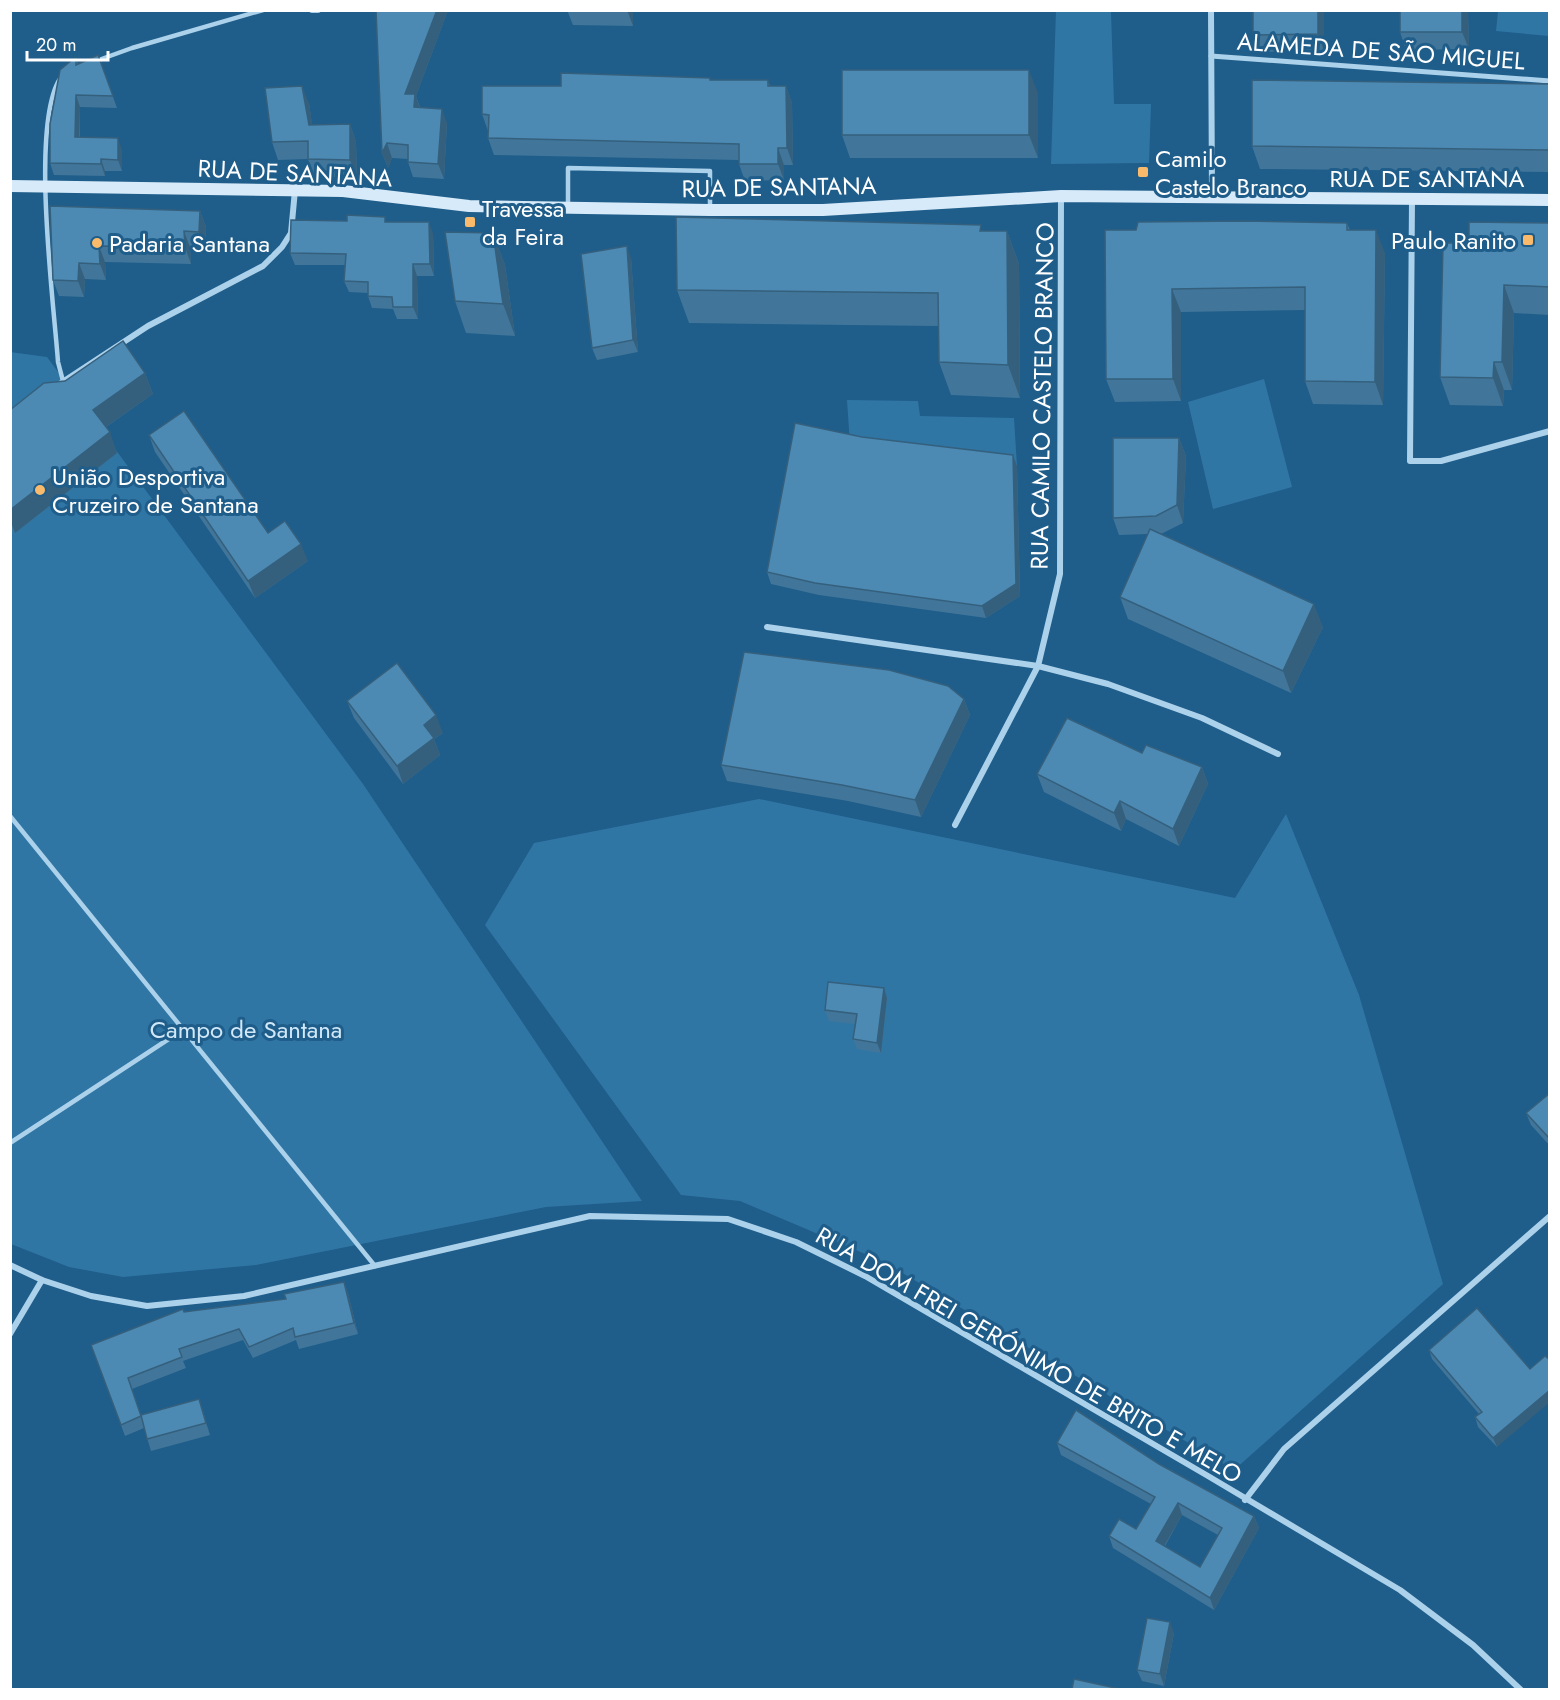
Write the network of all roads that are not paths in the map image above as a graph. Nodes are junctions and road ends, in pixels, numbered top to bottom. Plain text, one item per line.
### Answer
1 (263, 10) edge
2 (312, 10) edge
3 (318, 10) edge
4 (1211, 10) edge
5 (1211, 56) junction
6 (87, 64) edge
7 (65, 72) edge
8 (1550, 81) edge
9 (10, 186) edge
10 (43, 187) junction
11 (295, 190) junction
12 (1061, 196) junction
13 (1212, 198) junction
14 (1412, 200) junction
15 (1550, 200) edge
16 (568, 207) junction
17 (710, 210) junction
18 (63, 381) junction
19 (54, 388) edge
20 (1550, 431) edge
21 (767, 627) dead end
22 (1038, 666) junction
23 (1278, 754) dead end
24 (10, 816) edge
25 (956, 825) dead end
26 (184, 1029) junction
27 (10, 1143) edge
28 (1550, 1216) edge
29 (10, 1265) edge
30 (375, 1266) junction
31 (42, 1280) junction
32 (10, 1334) edge
33 (1245, 1500) junction
34 (1521, 1689) edge

1 - 6 lane
2 - 3 street
4 - 5 street
5 - 8 street, ALAMEDA DE SÃO MIGUEL
5 - 13 street
7 - 10 lane
9 - 10 main road, RUA DE SANTANA
10 - 11 main road, RUA DE SANTANA
10 - 18 lane
11 - 16 main road, RUA DE SANTANA
11 - 18 street
12 - 13 main road, RUA DE SANTANA
12 - 17 main road, RUA DE SANTANA
12 - 22 street, RUA CAMILO CASTELO BRANCO
13 - 14 main road, RUA DE SANTANA
14 - 15 main road, RUA DE SANTANA
14 - 20 street
16 - 17 main road, RUA DE SANTANA
16 - 17 lane
18 - 19 street
21 - 22 street
22 - 23 street
22 - 25 street, RUA CAMILO CASTELO BRANCO
24 - 26 lane
26 - 27 lane
26 - 30 lane
28 - 33 street
29 - 31 street, RUA DOM FREI GERÓNIMO DE BRITO E MELO
30 - 31 street, RUA DOM FREI GERÓNIMO DE BRITO E MELO
30 - 33 street, RUA DOM FREI GERÓNIMO DE BRITO E MELO
31 - 32 street
33 - 34 street, RUA DOM FREI GERÓNIMO DE BRITO E MELO

